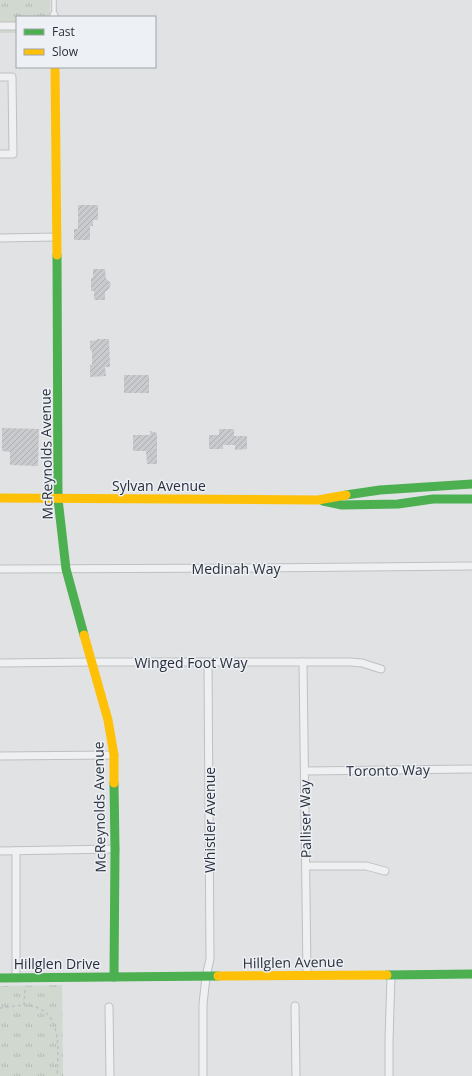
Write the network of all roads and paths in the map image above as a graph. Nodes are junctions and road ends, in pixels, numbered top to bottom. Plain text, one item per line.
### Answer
1 (54, 0) edge
2 (54, 16) edge
3 (0, 26) edge
4 (16, 26) edge
5 (55, 68) edge
6 (0, 77) edge
7 (0, 154) edge
8 (57, 237) junction
9 (0, 238) edge
10 (472, 484) edge
11 (0, 498) edge
12 (58, 499) junction
13 (472, 499) edge
14 (318, 500) junction
15 (472, 566) edge
16 (0, 569) edge
17 (66, 570) junction
18 (91, 662) junction
19 (303, 662) junction
20 (0, 663) edge
21 (208, 663) junction
22 (381, 669) dead end
23 (114, 755) junction
24 (0, 756) edge
25 (472, 770) edge
26 (305, 771) junction
27 (115, 849) junction
28 (0, 851) edge
29 (16, 851) junction
30 (306, 866) junction
31 (385, 871) dead end
32 (472, 974) edge
33 (391, 975) junction
34 (206, 976) junction
35 (307, 976) junction
36 (114, 977) junction
37 (0, 978) edge
38 (16, 978) junction
39 (25, 985) dead end
40 (24, 1005) junction
41 (295, 1006) dead end
42 (109, 1007) dead end
43 (0, 1008) edge
44 (57, 1076) edge
45 (110, 1076) edge
46 (203, 1076) edge
47 (296, 1076) edge
48 (389, 1076) edge

1 - 2 lane
3 - 4 street
5 - 8 street, McReynolds Avenue
6 - 7 street
8 - 9 street
8 - 12 street, McReynolds Avenue
10 - 14 street, Sylvan Avenue
11 - 12 street, Sylvan Avenue
12 - 14 street, Sylvan Avenue
12 - 17 street, McReynolds Avenue
13 - 14 street, Sylvan Avenue
15 - 17 street, Medinah Way
16 - 17 street, Medinah Way
17 - 18 street, McReynolds Avenue
18 - 20 street, Winged Foot Way
18 - 21 street, Winged Foot Way
18 - 23 street, McReynolds Avenue
19 - 21 street, Winged Foot Way
19 - 22 street, Winged Foot Way
19 - 26 street, Palliser Way
21 - 34 street, Whistler Avenue
23 - 24 street
23 - 27 street, McReynolds Avenue
25 - 26 street, Toronto Way
26 - 30 street, Palliser Way
27 - 29 street
27 - 36 street, McReynolds Avenue
28 - 29 street
29 - 38 street
30 - 31 street
30 - 35 street, Palliser Way
32 - 33 street, Hillglen Avenue
33 - 35 street, Hillglen Avenue
33 - 48 street
34 - 35 street, Hillglen Avenue
34 - 36 street, Hillglen Avenue
34 - 46 street, Whistler Avenue
36 - 38 street, Hillglen Drive
37 - 38 street, Hillglen Drive
39 - 40 path
40 - 43 path
40 - 44 path
41 - 47 street
42 - 45 street

